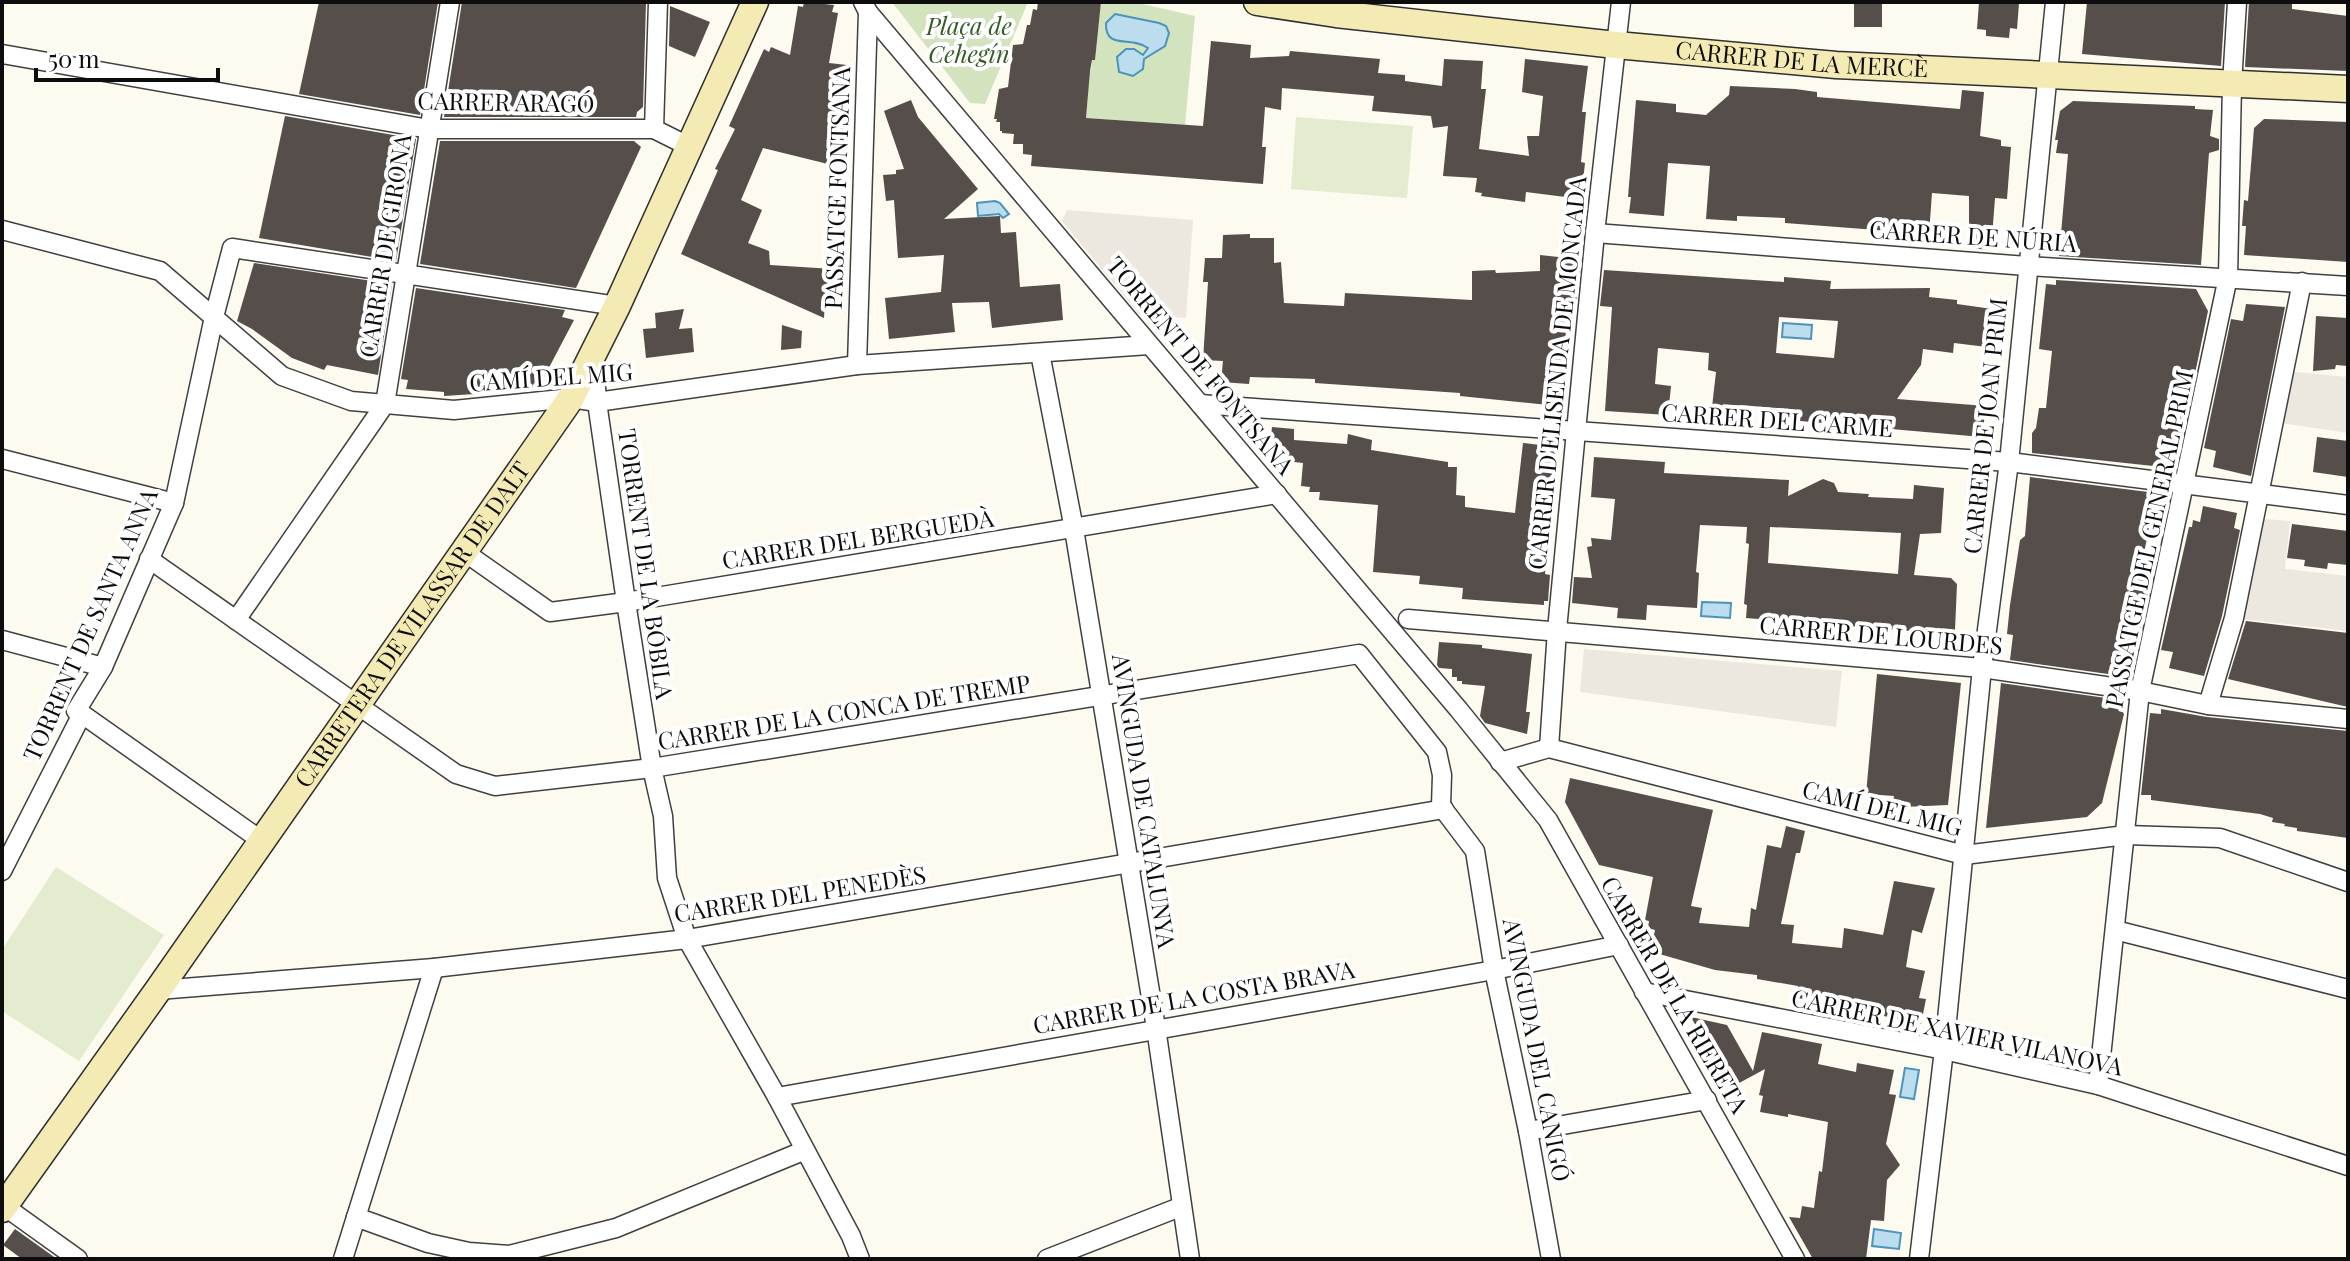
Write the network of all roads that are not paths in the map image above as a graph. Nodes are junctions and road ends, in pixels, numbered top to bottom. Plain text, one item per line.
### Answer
1 (450, 2) edge
2 (658, 2) edge
3 (755, 2) edge
4 (1257, 2) edge
5 (1621, 2) edge
6 (2055, 2) edge
7 (2237, 2) edge
8 (865, 7) edge
9 (1337, 8) edge
10 (1616, 45) junction
11 (2, 54) edge
12 (2047, 74) junction
13 (2232, 84) junction
14 (2348, 89) edge
15 (429, 129) junction
16 (654, 129) junction
17 (688, 146) junction
18 (2, 230) edge
19 (1595, 233) junction
20 (2027, 266) junction
21 (405, 274) junction
22 (2228, 277) junction
23 (2302, 282) junction
24 (2348, 286) edge
25 (617, 306) junction
26 (214, 317) junction
27 (1149, 345) junction
28 (1040, 353) junction
29 (857, 365) junction
30 (584, 400) junction
31 (385, 404) junction
32 (1200, 404) junction
33 (1578, 430) junction
34 (2, 459) edge
35 (2009, 462) junction
36 (2186, 485) junction
37 (2259, 492) junction
38 (1277, 494) junction
39 (174, 503) junction
40 (2348, 505) edge
41 (1074, 529) junction
42 (463, 551) junction
43 (149, 559) junction
44 (626, 602) junction
45 (1408, 619) dead end
46 (236, 620) junction
47 (1557, 630) junction
48 (2, 640) edge
49 (103, 667) junction
50 (1982, 668) junction
51 (2140, 691) junction
52 (1101, 696) junction
53 (357, 705) junction
54 (2208, 705) junction
55 (82, 714) junction
56 (2348, 719) edge
57 (1549, 748) junction
58 (1500, 762) junction
59 (652, 768) junction
60 (1444, 809) junction
61 (2126, 835) junction
62 (262, 841) junction
63 (1964, 855) junction
64 (1128, 863) junction
65 (2, 871) edge
66 (2348, 882) edge
67 (2115, 930) junction
68 (687, 939) junction
69 (1619, 945) junction
70 (434, 968) junction
71 (1494, 970) junction
72 (2348, 989) edge
73 (158, 990) junction
74 (1644, 992) junction
75 (1156, 1028) junction
76 (1944, 1050) junction
77 (2098, 1085) junction
78 (777, 1097) junction
79 (1707, 1100) junction
80 (1528, 1131) junction
81 (803, 1151) junction
82 (2348, 1166) edge
83 (1180, 1207) junction
84 (3, 1208) edge
85 (356, 1217) junction
86 (78, 1259) edge
87 (343, 1259) edge
88 (860, 1259) edge
89 (1047, 1259) edge
90 (1190, 1259) edge
91 (1551, 1259) edge
92 (1795, 1259) edge
93 (1919, 1259) edge

1 - 15 street, CARRER DE GIRONA
2 - 16 street
3 - 17 street, CARRETERA DE VILASSAR DE DALT
4 - 9 street, CARRER DE LA MERCÈ
5 - 10 street, CARRER D'ELISENDA DE MONCADA
6 - 12 street, CARRER DE JOAN PRIM
7 - 13 street, PASSATGE DEL GENERAL PRIM
8 - 27 street, TORRENT DE FONTSANA
8 - 29 street, PASSATGE FONTSANA
9 - 10 street, CARRER DE LA MERCÈ
10 - 12 street, CARRER DE LA MERCÈ
10 - 19 street, CARRER D'ELISENDA DE MONCADA
11 - 15 street, CARRER ARAGÓ
12 - 13 street, CARRER DE LA MERCÈ
12 - 20 street, CARRER DE JOAN PRIM
13 - 14 street, CARRER DE LA MERCÈ
13 - 22 street, PASSATGE DEL GENERAL PRIM
15 - 16 street, CARRER ARAGÓ
15 - 21 street, CARRER DE GIRONA
16 - 17 street, CARRER ARAGÓ
17 - 25 street, CARRETERA DE VILASSAR DE DALT
18 - 26 street, CAMÍ DEL MIG
19 - 20 street, CARRER DE NÚRIA
19 - 33 street, CARRER D'ELISENDA DE MONCADA
20 - 22 street, CARRER DE NÚRIA
20 - 35 street, CARRER DE JOAN PRIM
21 - 25 street
21 - 26 street, TORRENT DE SANTA ANNA
21 - 31 street, CARRER DE GIRONA
22 - 23 street, CARRER DE NÚRIA
22 - 36 street, PASSATGE DEL GENERAL PRIM
23 - 24 street, CARRER DE NÚRIA
23 - 37 street
25 - 30 street, CARRETERA DE VILASSAR DE DALT
26 - 31 street, CAMÍ DEL MIG
26 - 39 street, TORRENT DE SANTA ANNA
27 - 28 street, CAMÍ DEL MIG
27 - 32 street, TORRENT DE FONTSANA
28 - 29 street, CAMÍ DEL MIG
28 - 41 street, AVINGUDA DE CATALUNYA
29 - 30 street, CAMÍ DEL MIG
30 - 31 street, CAMÍ DEL MIG
30 - 42 street, CARRETERA DE VILASSAR DE DALT
30 - 44 street, TORRENT DE LA BÓBILA
31 - 46 street
32 - 33 street, CARRER DEL CARME
32 - 38 street, TORRENT DE FONTSANA
33 - 35 street, CARRER DEL CARME
33 - 47 street, CARRER D'ELISENDA DE MONCADA
34 - 39 street
35 - 36 street, CARRER DEL CARME
35 - 50 street, CARRER DE JOAN PRIM
36 - 37 street, CARRER DEL CARME
36 - 51 street, PASSATGE DEL GENERAL PRIM
37 - 40 street, CARRER DEL CARME
37 - 54 street
38 - 41 street, CARRER DEL BERGUEDÀ
38 - 58 street, TORRENT DE FONTSANA
39 - 43 street, TORRENT DE SANTA ANNA
41 - 44 street, CARRER DEL BERGUEDÀ
41 - 52 street, AVINGUDA DE CATALUNYA
42 - 44 street, CARRER DEL BERGUEDÀ
42 - 53 street, CARRETERA DE VILASSAR DE DALT
43 - 46 street, CARRER DE LA CONCA DE TREMP
43 - 49 street, TORRENT DE SANTA ANNA
44 - 59 street, TORRENT DE LA BÓBILA
45 - 47 street, CARRER DE LOURDES
46 - 53 street, CARRER DE LA CONCA DE TREMP
47 - 50 street, CARRER DE LOURDES
47 - 57 street, CARRER D'ELISENDA DE MONCADA
48 - 49 street
49 - 55 street, TORRENT DE SANTA ANNA
50 - 51 street, CARRER DE LOURDES
50 - 63 street, CARRER DE JOAN PRIM
51 - 54 street, CARRER DE LOURDES
51 - 61 street, PASSATGE DEL GENERAL PRIM
52 - 59 street, CARRER DE LA CONCA DE TREMP
52 - 60 street, CARRER DE LA CONCA DE TREMP
52 - 64 street, AVINGUDA DE CATALUNYA
53 - 59 street, CARRER DE LA CONCA DE TREMP
53 - 62 street, CARRETERA DE VILASSAR DE DALT
54 - 56 street, CARRER DE LOURDES
55 - 62 street
55 - 65 street, TORRENT DE SANTA ANNA
57 - 58 street
57 - 63 street, CAMÍ DEL MIG
58 - 69 street, CARRER DE LA RIERETA
59 - 68 street, TORRENT DE LA BÓBILA
60 - 64 street, CARRER DEL PENEDÈS
60 - 71 street, AVINGUDA DEL CANIGÓ
61 - 63 street, CAMÍ DEL MIG
61 - 66 street, CAMÍ DEL MIG
61 - 67 street, PASSATGE DEL GENERAL PRIM
62 - 73 street, CARRETERA DE VILASSAR DE DALT
63 - 76 street, CARRER DE JOAN PRIM
64 - 68 street, CARRER DEL PENEDÈS
64 - 75 street, AVINGUDA DE CATALUNYA
67 - 72 street
67 - 77 street, PASSATGE DEL GENERAL PRIM
68 - 70 street, CARRER DEL PENEDÈS
68 - 78 street, TORRENT DE LA BÓBILA
69 - 71 street, CARRER DE LA COSTA BRAVA
69 - 74 street, CARRER DE LA RIERETA
70 - 73 street, CARRER DEL PENEDÈS
70 - 85 street
71 - 75 street, CARRER DE LA COSTA BRAVA
71 - 80 street, AVINGUDA DEL CANIGÓ
73 - 84 street, CARRETERA DE VILASSAR DE DALT
74 - 76 street, CARRER DE XAVIER VILANOVA
74 - 79 street, CARRER DE LA RIERETA
75 - 78 street, CARRER DE LA COSTA BRAVA
75 - 83 street, AVINGUDA DE CATALUNYA
76 - 77 street, CARRER DE XAVIER VILANOVA
76 - 93 street, CARRER DE JOAN PRIM
77 - 82 street, CARRER DE XAVIER VILANOVA
78 - 81 street, TORRENT DE LA BÓBILA
79 - 80 street
79 - 92 street, CARRER DE LA RIERETA
80 - 91 street, AVINGUDA DEL CANIGÓ
81 - 85 street
81 - 88 street, TORRENT DE LA BÓBILA
83 - 89 street
83 - 90 street, AVINGUDA DE CATALUNYA
84 - 86 street
85 - 87 street

